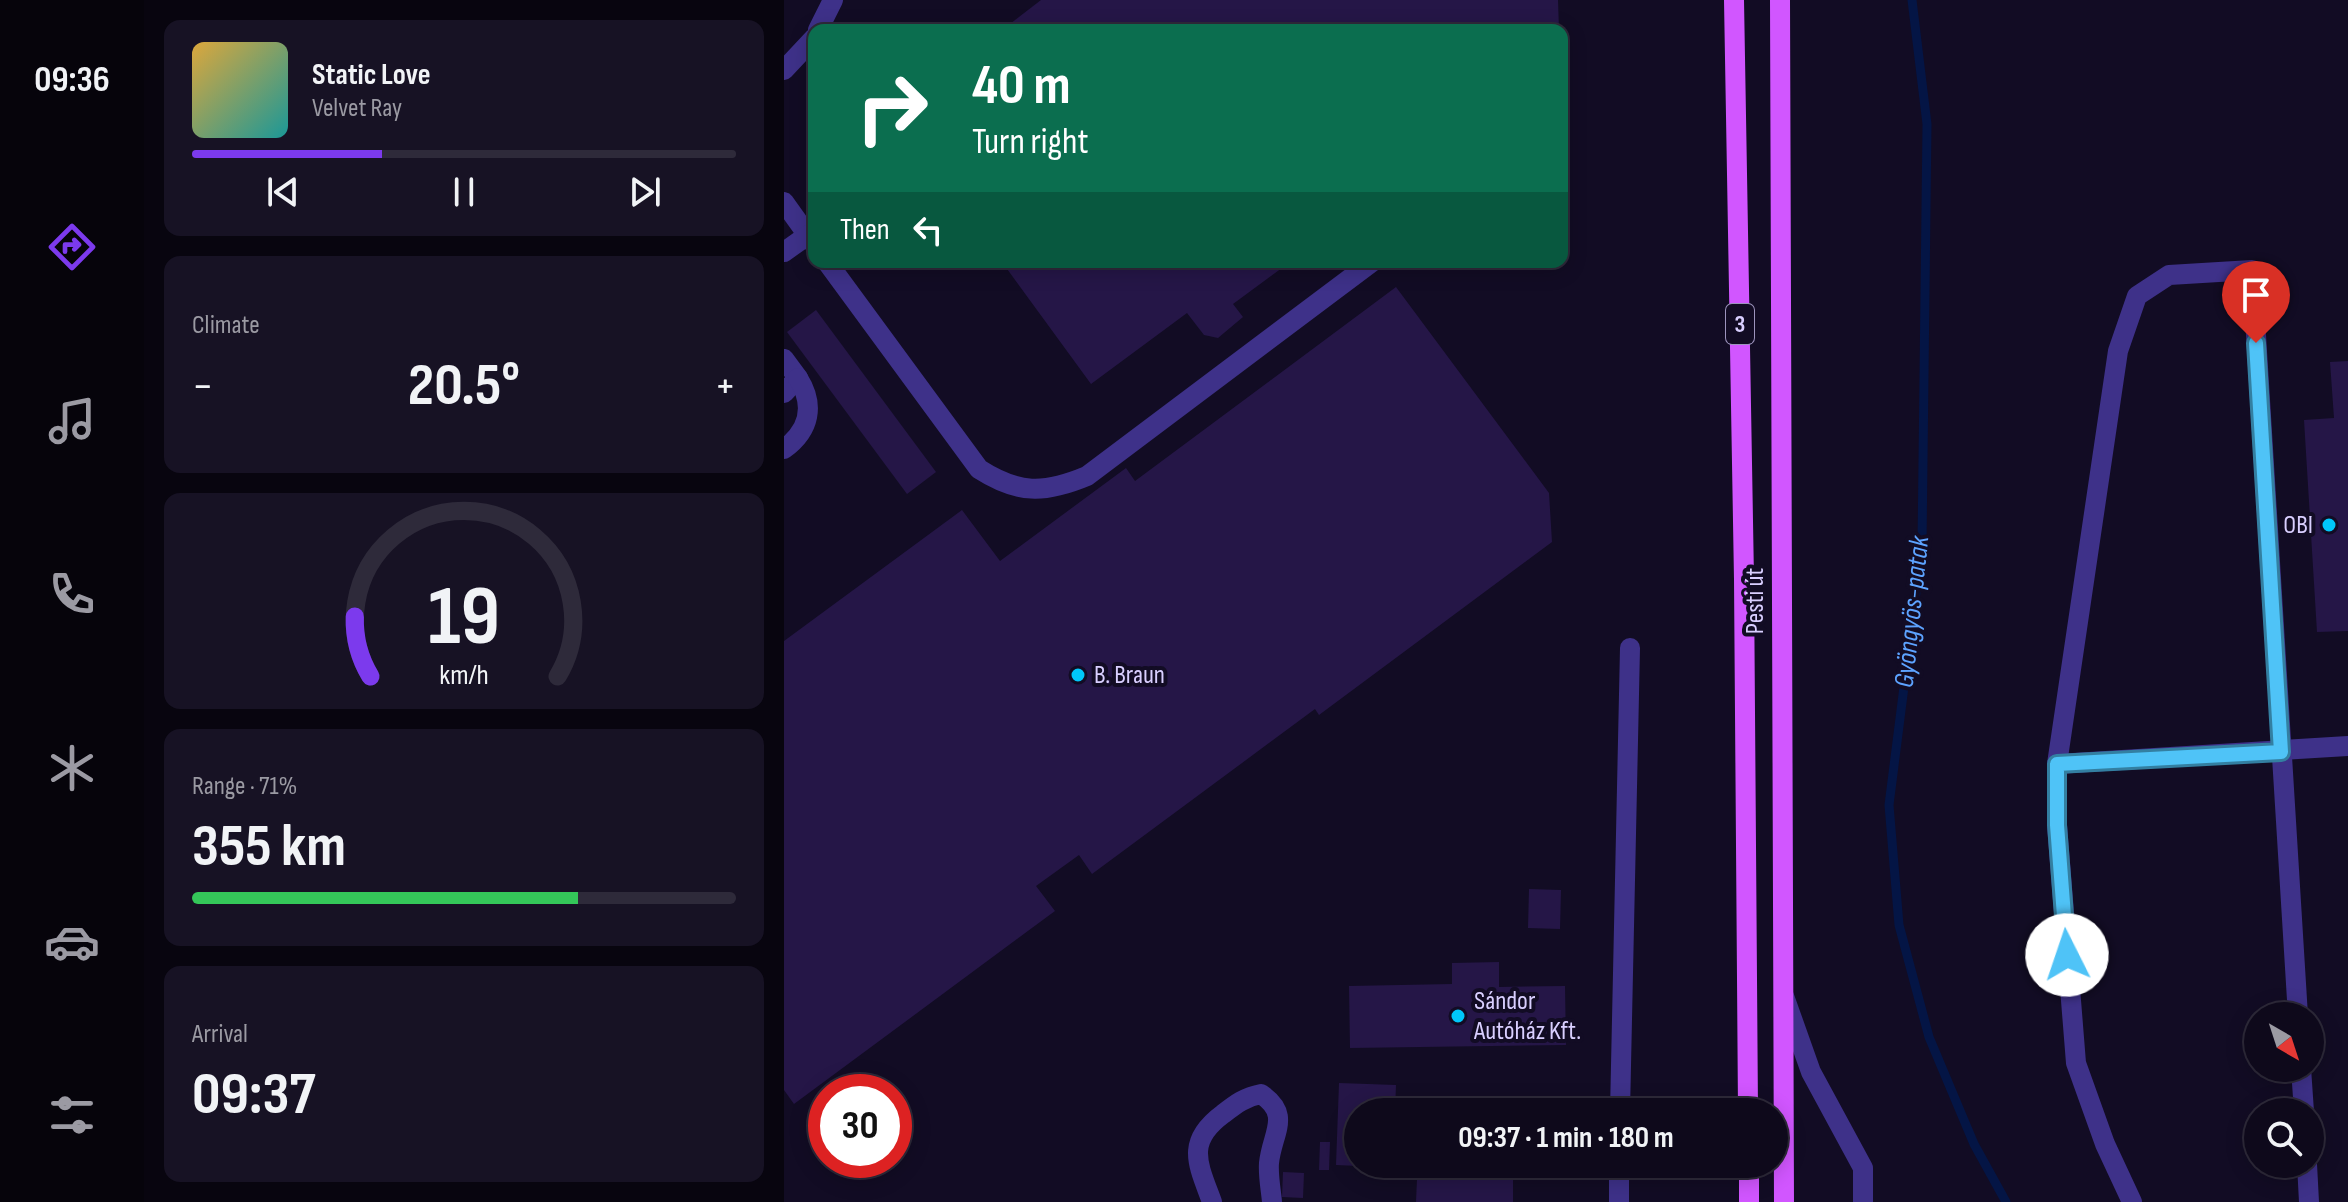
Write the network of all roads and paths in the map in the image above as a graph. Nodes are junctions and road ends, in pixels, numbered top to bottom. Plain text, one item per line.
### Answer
1 (833, 0) edge
2 (1734, 0) edge
3 (1780, 0) edge
4 (821, 24) edge
5 (808, 44) edge
6 (784, 70) edge
7 (784, 202) edge
8 (808, 235) edge
9 (808, 240) edge
10 (784, 252) edge
11 (831, 268) edge
12 (1364, 268) edge
13 (784, 359) edge
14 (791, 386) edge
15 (784, 449) edge
16 (1630, 648) dead end
17 (2348, 746) edge
18 (2281, 752) junction
19 (2057, 764) junction
20 (1781, 987) junction
21 (2297, 1002) edge
22 (1620, 1098) edge
23 (1748, 1098) edge
24 (1619, 1178) edge
25 (1749, 1178) edge
26 (2308, 1178) edge
27 (1212, 1202) edge
28 (1272, 1202) edge
29 (1619, 1202) edge
30 (1749, 1202) edge
31 (1784, 1202) edge
32 (1863, 1202) edge
33 (2132, 1202) edge
34 (2309, 1202) edge

1 - 4 street
2 - 23 main road, Pesti út / 3
3 - 20 main road, Pesti út / 3
5 - 6 street
7 - 8 street
9 - 10 street
11 - 12 street
13 - 14 street
14 - 15 street
16 - 22 street
17 - 18 street
18 - 19 street
18 - 19 street
18 - 21 street
19 - 33 street
20 - 31 main road, Pesti út / 3
20 - 32 street
24 - 29 street
25 - 30 main road
26 - 34 street
27 - 28 street

